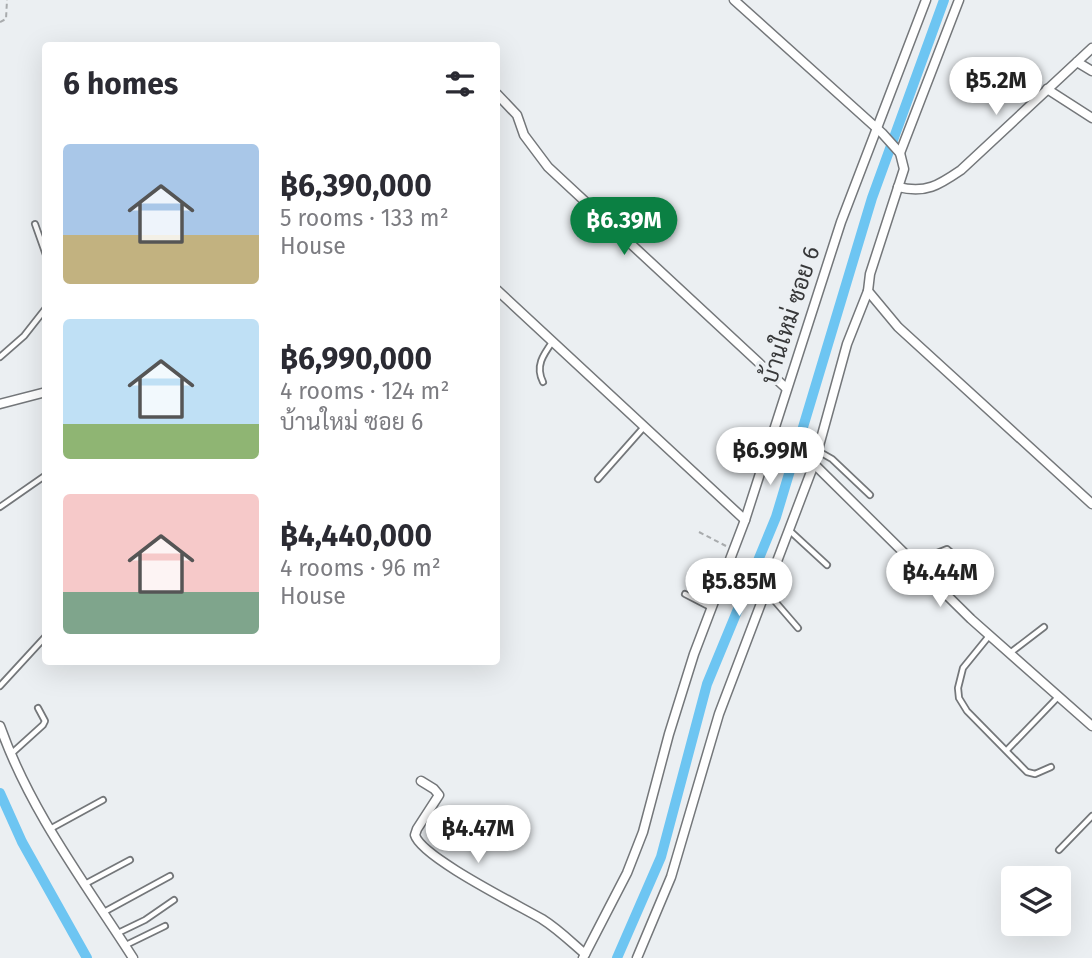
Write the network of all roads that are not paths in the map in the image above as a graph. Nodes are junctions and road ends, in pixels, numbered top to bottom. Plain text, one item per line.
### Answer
1 (734, 0) edge
2 (926, 0) edge
3 (959, 0) edge
4 (1092, 48) edge
5 (1077, 62) junction
6 (1092, 72) edge
7 (1047, 89) junction
8 (500, 97) edge
9 (1092, 118) edge
10 (880, 130) junction
11 (898, 150) junction
12 (898, 187) junction
13 (35, 224) dead end
14 (42, 244) edge
15 (868, 291) junction
16 (500, 293) edge
17 (42, 314) edge
18 (554, 341) junction
19 (0, 357) edge
20 (543, 382) dead end
21 (786, 388) junction
22 (42, 394) edge
23 (0, 404) edge
24 (644, 426) junction
25 (817, 451) junction
26 (814, 464) junction
27 (42, 478) edge
28 (598, 479) dead end
29 (870, 495) dead end
30 (1092, 503) edge
31 (0, 507) edge
32 (745, 520) junction
33 (789, 529) junction
34 (961, 561) dead end
35 (827, 565) dead end
36 (919, 568) junction
37 (765, 590) junction
38 (685, 594) dead end
39 (712, 607) junction
40 (1044, 627) dead end
41 (798, 628) dead end
42 (989, 635) junction
43 (42, 640) edge
44 (1010, 653) junction
45 (0, 686) edge
46 (1059, 697) junction
47 (38, 708) dead end
48 (0, 726) edge
49 (1092, 726) edge
50 (1007, 750) junction
51 (10, 755) junction
52 (1051, 767) dead end
53 (421, 781) dead end
54 (103, 800) dead end
55 (1092, 816) edge
56 (50, 829) junction
57 (1059, 850) dead end
58 (130, 860) dead end
59 (170, 876) dead end
60 (85, 885) junction
61 (174, 900) dead end
62 (103, 912) junction
63 (165, 926) dead end
64 (117, 934) junction
65 (125, 946) junction
66 (584, 956) edge
67 (133, 958) edge
68 (637, 958) edge

1 - 10 street
2 - 10 street, บ้านใหม่ ซอย 6
3 - 11 street
4 - 5 street
5 - 6 street
5 - 7 street
7 - 9 street
7 - 12 street
8 - 21 street
10 - 11 street
10 - 21 street, บ้านใหม่ ซอย 6
11 - 12 street
12 - 15 street
13 - 14 lane
15 - 25 street
15 - 30 street
16 - 18 street
17 - 19 lane
18 - 20 lane
18 - 24 street
21 - 32 street, บ้านใหม่ ซอย 6
22 - 23 street
24 - 28 lane
24 - 32 street
25 - 26 street
25 - 29 lane
26 - 33 street
26 - 36 street
27 - 31 lane
32 - 39 street, บ้านใหม่ ซอย 6
33 - 35 lane
33 - 37 street
34 - 36 lane
36 - 42 street
37 - 41 lane
37 - 68 street
38 - 39 lane
39 - 66 street, บ้านใหม่ ซอย 6
40 - 44 lane
42 - 44 street
42 - 50 lane
43 - 45 lane
44 - 46 street
46 - 49 street
46 - 50 lane
47 - 51 lane
48 - 51 street
50 - 52 lane
51 - 56 street
53 - 66 street
54 - 56 lane
55 - 57 lane
56 - 60 street
58 - 60 lane
59 - 62 lane
60 - 62 street
61 - 64 lane
62 - 64 street
63 - 65 lane
64 - 65 street
65 - 67 street

